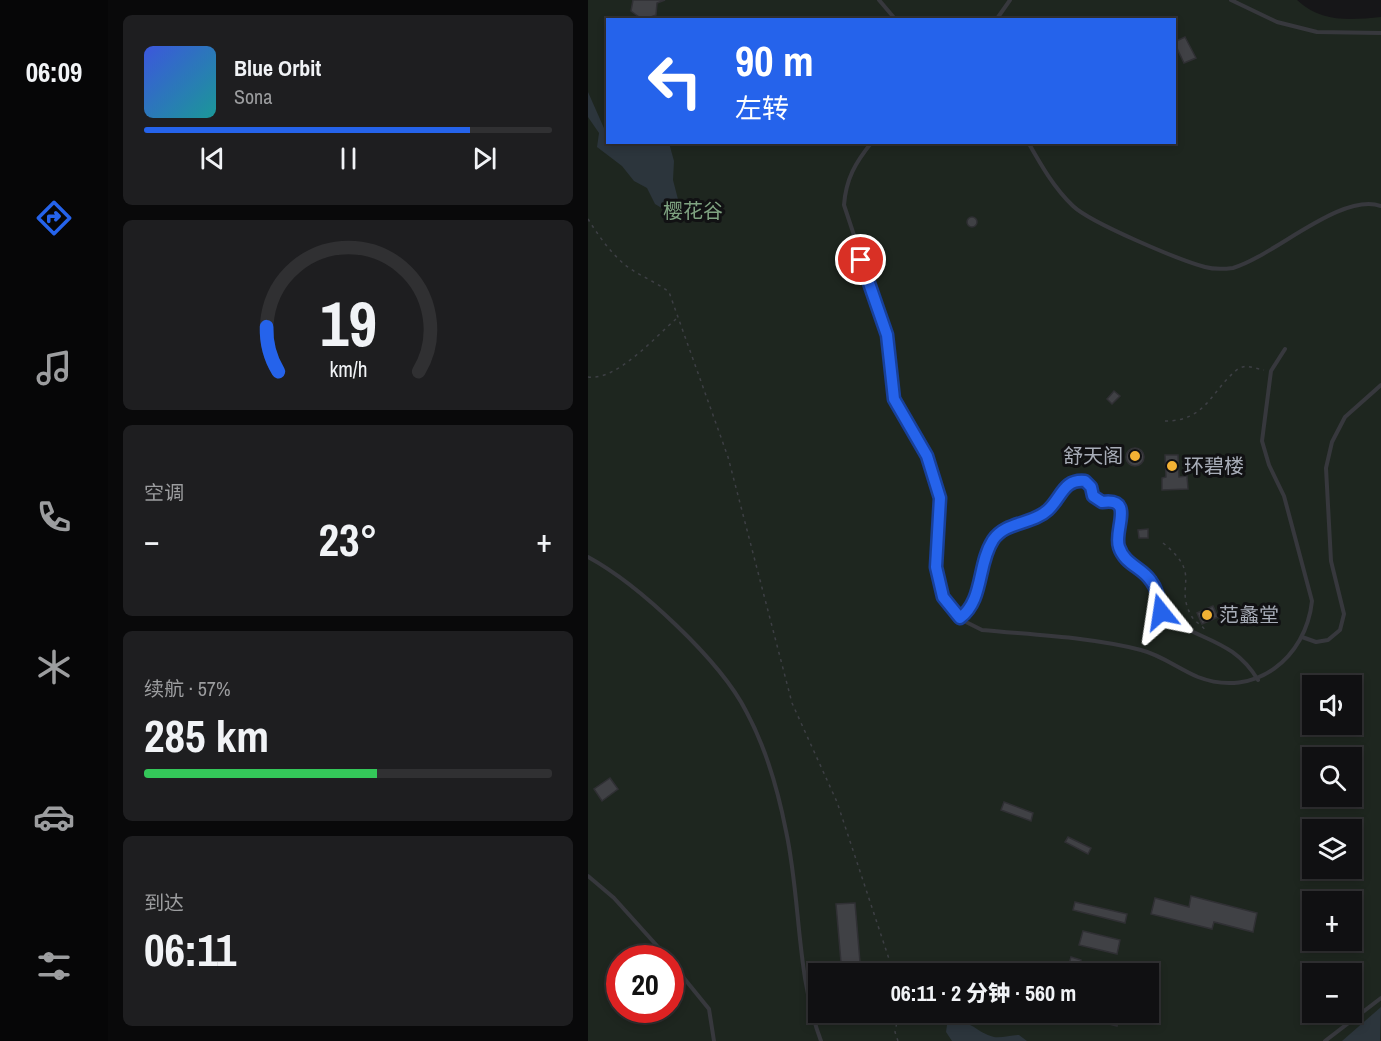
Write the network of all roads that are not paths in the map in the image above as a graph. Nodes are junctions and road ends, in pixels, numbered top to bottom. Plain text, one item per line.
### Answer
1 (879, 0) edge
2 (1010, 0) edge
3 (1232, 0) edge
4 (894, 18) edge
5 (997, 18) edge
6 (1381, 33) edge
7 (870, 144) edge
8 (1029, 144) edge
9 (1381, 206) edge
10 (1285, 349) dead end
11 (1381, 385) edge
12 (588, 557) edge
13 (960, 618) junction
14 (1302, 637) junction
15 (1258, 680) junction
16 (588, 876) edge
17 (656, 945) edge
18 (684, 978) edge
19 (1381, 998) edge
20 (714, 1041) edge
21 (821, 1041) edge
22 (1325, 1041) edge

1 - 4 lane
2 - 5 lane
3 - 6 lane
7 - 13 lane
8 - 9 lane
10 - 14 lane
11 - 14 lane
12 - 21 lane
13 - 15 lane
13 - 15 lane
14 - 15 lane
16 - 17 lane
18 - 20 lane
19 - 22 lane

